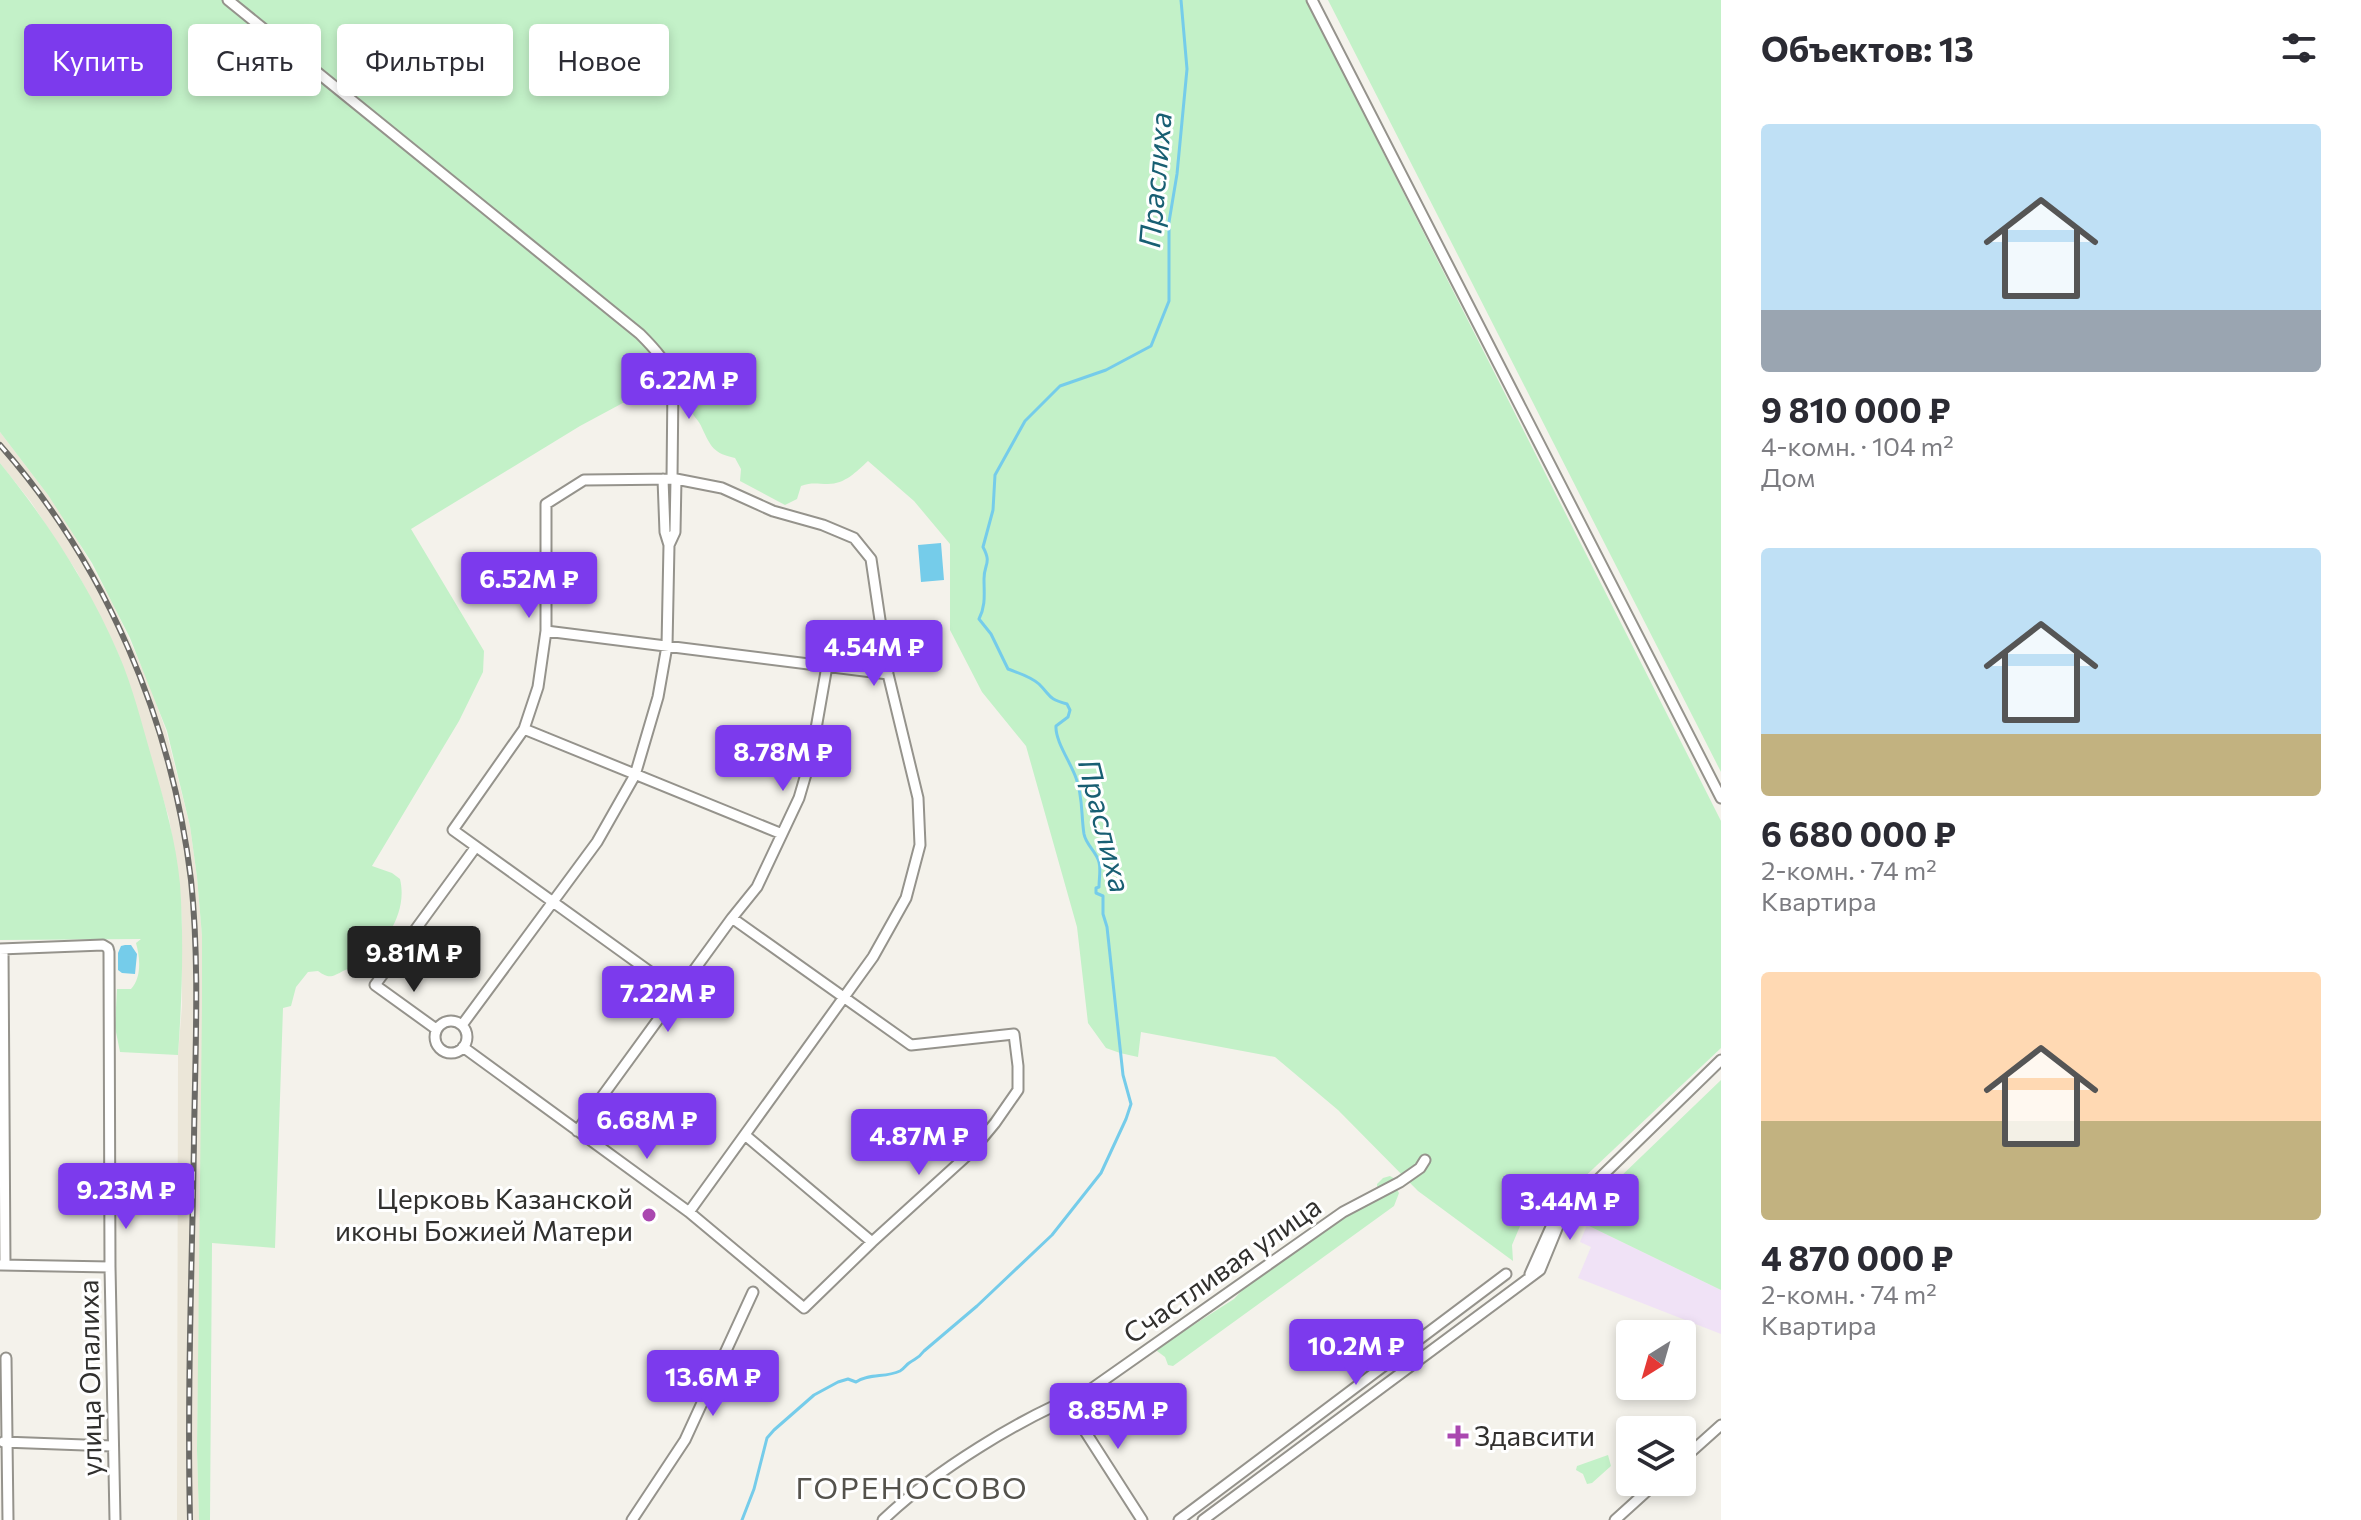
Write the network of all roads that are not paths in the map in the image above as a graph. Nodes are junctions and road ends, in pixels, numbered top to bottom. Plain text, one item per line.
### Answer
1 (228, 0) edge
2 (1312, 0) edge
3 (671, 479) junction
4 (546, 631) junction
5 (667, 646) junction
6 (827, 666) junction
7 (888, 674) junction
8 (524, 729) junction
9 (635, 775) junction
10 (1721, 798) edge
11 (782, 834) junction
12 (475, 848) junction
13 (552, 902) junction
14 (732, 918) junction
15 (2, 949) edge
16 (678, 992) junction
17 (843, 997) junction
18 (462, 1025) junction
19 (436, 1029) junction
20 (463, 1047) junction
21 (1721, 1060) edge
22 (577, 1131) junction
23 (745, 1135) junction
24 (1425, 1160) dead end
25 (689, 1212) junction
26 (872, 1242) junction
27 (3, 1265) edge
28 (110, 1267) junction
29 (1506, 1274) dead end
30 (753, 1292) dead end
31 (6, 1358) dead end
32 (1065, 1400) junction
33 (1721, 1425) edge
34 (3, 1442) edge
35 (112, 1446) junction
36 (1696, 1447) edge
37 (1642, 1496) edge
38 (8, 1520) edge
39 (115, 1520) edge
40 (632, 1520) edge
41 (883, 1520) edge
42 (1142, 1520) edge
43 (1179, 1520) edge
44 (1203, 1520) edge
45 (1615, 1520) edge

1 - 3 street
2 - 10 street
3 - 4 street
3 - 5 street
3 - 7 street
4 - 5 street
4 - 8 street
5 - 6 street
5 - 9 street
6 - 7 street
6 - 11 street
7 - 17 street
8 - 9 street
8 - 12 street
9 - 11 street
9 - 13 street
11 - 14 street
12 - 13 street
12 - 19 street
13 - 16 street
13 - 18 street
14 - 16 street
14 - 17 street
15 - 27 street
15 - 28 street, улица Опалиха
16 - 22 street
17 - 23 street
17 - 26 street
18 - 19 street
18 - 20 street
19 - 20 street
20 - 22 street
21 - 44 street
22 - 25 street
23 - 25 street
23 - 26 street
24 - 32 street, Счастливая улица
25 - 26 street
27 - 28 street
28 - 35 street, улица Опалиха
29 - 43 street
30 - 40 street
31 - 34 street
32 - 41 street, Счастливая улица
32 - 42 street
33 - 36 street
34 - 35 street
34 - 38 street
35 - 39 street, улица Опалиха
37 - 45 street

